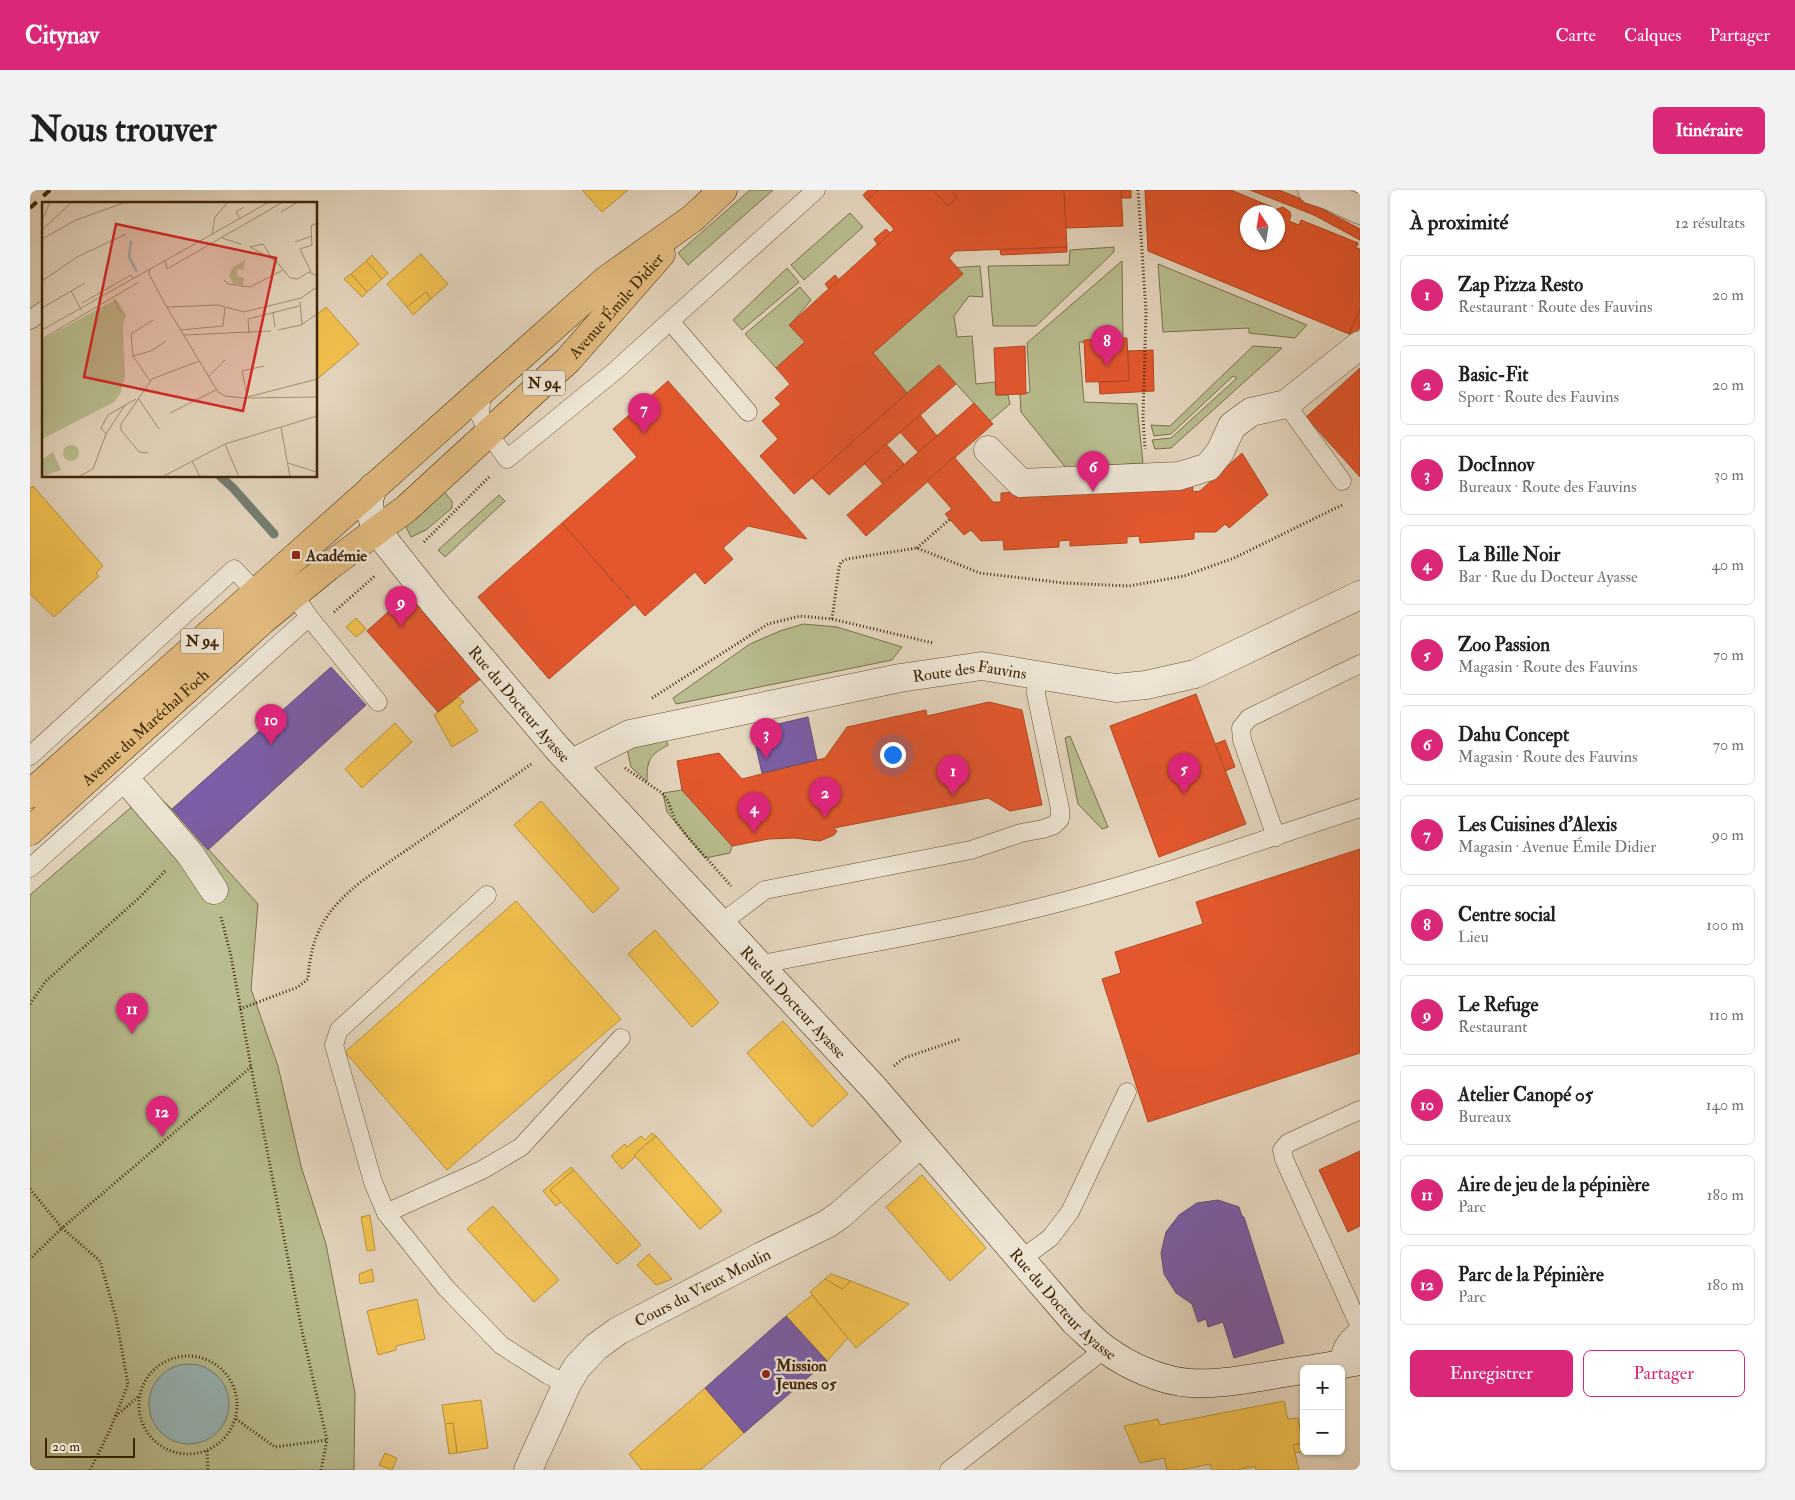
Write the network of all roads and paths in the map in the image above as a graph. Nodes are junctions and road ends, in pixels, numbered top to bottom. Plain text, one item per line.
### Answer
1 (723, 190) edge
2 (816, 190) edge
3 (1138, 190) edge
4 (1322, 192) edge
5 (1360, 210) edge
6 (693, 218) junction
7 (42, 311) edge
8 (30, 320) edge
9 (670, 321) junction
10 (1360, 346) edge
11 (482, 390) junction
12 (1286, 404) junction
13 (748, 412) dead end
14 (1143, 417) dead end
15 (488, 433) junction
16 (988, 450) dead end
17 (507, 459) junction
18 (1342, 481) dead end
19 (373, 487) junction
20 (1344, 504) dead end
21 (950, 519) dead end
22 (377, 531) junction
23 (418, 548) dead end
24 (917, 548) junction
25 (256, 592) junction
26 (1360, 595) edge
27 (301, 606) junction
28 (832, 619) junction
29 (940, 644) dead end
30 (1360, 664) edge
31 (1037, 674) junction
32 (378, 702) dead end
33 (646, 702) dead end
34 (560, 750) junction
35 (30, 756) edge
36 (135, 790) dead end
37 (30, 794) edge
38 (1360, 808) edge
39 (30, 831) edge
40 (1276, 837) junction
41 (173, 863) dead end
42 (30, 868) edge
43 (214, 890) joint
44 (487, 895) dead end
45 (720, 924) junction
46 (758, 965) junction
47 (30, 1004) edge
48 (240, 1009) junction
49 (621, 1038) dead end
50 (960, 1040) dead end
51 (251, 1067) junction
52 (873, 1087) junction
53 (1127, 1092) dead end
54 (1360, 1110) edge
55 (920, 1144) junction
56 (30, 1189) edge
57 (386, 1213) junction
58 (62, 1228) junction
59 (30, 1259) edge
60 (1020, 1260) junction
61 (1360, 1327) edge
62 (1360, 1335) edge
63 (1105, 1349) junction
64 (1352, 1363) edge
65 (1339, 1365) edge
66 (1300, 1371) edge
67 (568, 1384) junction
68 (139, 1396) junction
69 (115, 1417) junction
70 (236, 1420) junction
71 (327, 1440) junction
72 (207, 1451) junction
73 (90, 1470) edge
74 (208, 1470) edge
75 (320, 1470) edge
76 (528, 1470) edge
77 (949, 1470) edge

1 - 6 main road, Avenue Émile Didier / N 94
2 - 9 lane
3 - 14 path
4 - 5 street
6 - 11 main road, Avenue Émile Didier / N 94
6 - 15 main road, Avenue Émile Didier / N 94
7 - 8 lane
9 - 13 lane
9 - 17 lane
10 - 12 street
11 - 15 lane
11 - 19 main road, Avenue Émile Didier / N 94
12 - 16 street
12 - 18 lane
15 - 17 lane
15 - 22 main road, Avenue Émile Didier / N 94
17 - 23 path
19 - 22 street, Rue du Docteur Ayasse
19 - 25 main road, Avenue du Maréchal Foch / N 94
20 - 24 path
21 - 24 path
22 - 27 main road, Avenue du Maréchal Foch / N 94
22 - 34 street, Rue du Docteur Ayasse
24 - 28 path
25 - 35 lane
25 - 37 main road, Avenue du Maréchal Foch / N 94
26 - 31 street, Route des Fauvins
27 - 32 lane
27 - 39 main road, Avenue du Maréchal Foch / N 94
27 - 42 lane
28 - 29 path
28 - 33 path
30 - 40 lane
31 - 34 street, Route des Fauvins
31 - 45 lane
34 - 45 street, Rue du Docteur Ayasse
34 - 48 path
36 - 43 street
38 - 40 lane
40 - 46 lane
41 - 47 path
43 - 48 path
44 - 57 lane
45 - 46 street, Rue du Docteur Ayasse
46 - 52 street, Rue du Docteur Ayasse
48 - 51 path
49 - 57 lane
50 - 52 path
51 - 58 path
51 - 71 path
52 - 55 street, Rue du Docteur Ayasse
53 - 60 lane
54 - 61 lane
55 - 60 street, Rue du Docteur Ayasse
55 - 67 street, Cours du Vieux Moulin
56 - 58 path
57 - 67 lane
58 - 59 path
58 - 69 path
60 - 63 street, Rue du Docteur Ayasse
62 - 64 street
63 - 66 street, Rue du Docteur Ayasse
63 - 77 lane
64 - 65 street
67 - 76 street, Cours du Vieux Moulin
68 - 69 path
68 - 70 path
68 - 72 path
69 - 73 path
70 - 71 path
70 - 72 path
71 - 75 path
72 - 74 path

